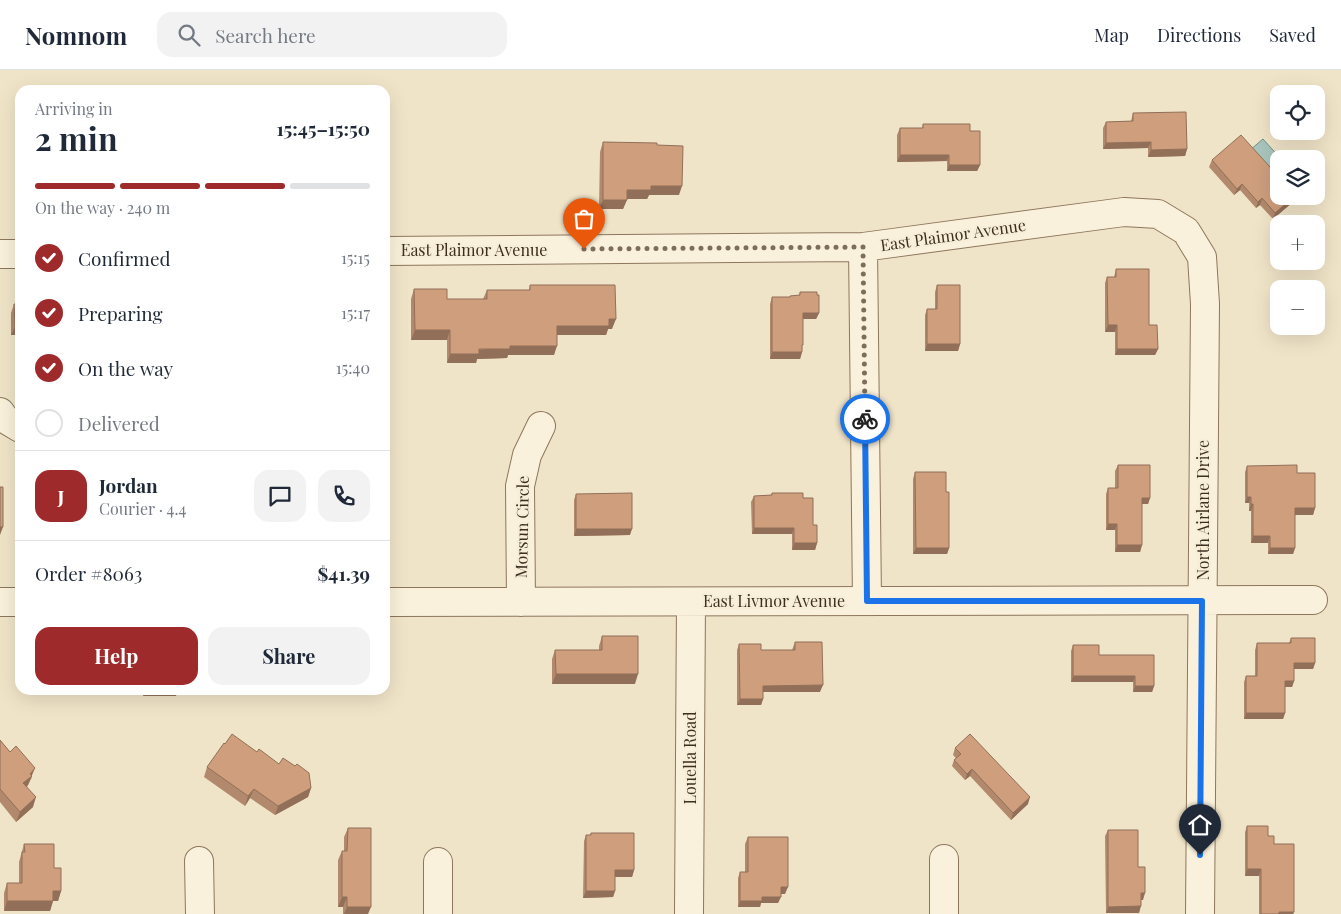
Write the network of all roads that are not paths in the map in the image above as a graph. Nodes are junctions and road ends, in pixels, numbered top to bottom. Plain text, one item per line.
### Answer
1 (1186, 231) joint
2 (863, 247) junction
3 (390, 251) edge
4 (0, 254) edge
5 (15, 254) edge
6 (0, 412) edge
7 (15, 425) edge
8 (541, 426) dead end
9 (1312, 600) dead end
10 (867, 601) junction
11 (1202, 601) junction
12 (0, 602) edge
13 (15, 602) edge
14 (390, 602) edge
15 (521, 602) junction
16 (691, 602) junction
17 (944, 859) dead end
18 (199, 861) dead end
19 (438, 862) dead end
20 (200, 914) edge
21 (438, 914) edge
22 (689, 914) edge
23 (944, 914) edge
24 (1200, 914) edge

1 - 2 street, East Plaimor Avenue
1 - 11 street, North Airlane Drive
2 - 3 street, East Plaimor Avenue
2 - 10 street
4 - 5 street
6 - 7 street
8 - 15 street, Morsun Circle
9 - 11 street, East Livmor Avenue
10 - 11 street, East Livmor Avenue
10 - 16 street, East Livmor Avenue
11 - 24 street, North Airlane Drive
12 - 13 street
14 - 15 street, East Livmor Avenue
15 - 16 street, East Livmor Avenue
16 - 22 street, Louella Road
17 - 23 street
18 - 20 street
19 - 21 street

